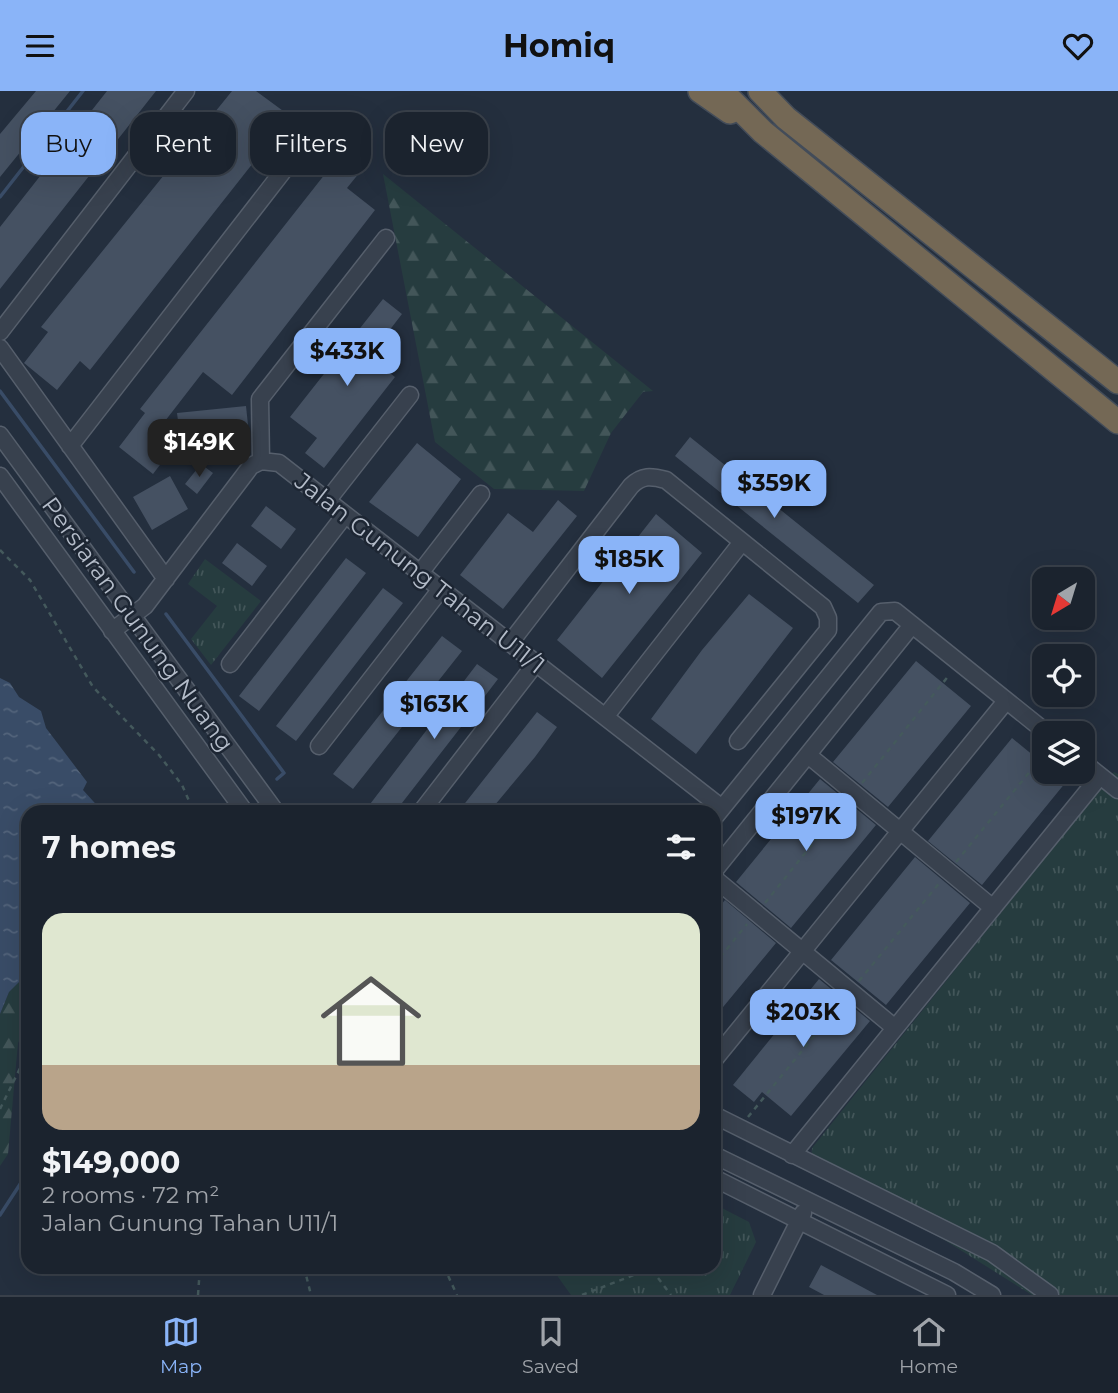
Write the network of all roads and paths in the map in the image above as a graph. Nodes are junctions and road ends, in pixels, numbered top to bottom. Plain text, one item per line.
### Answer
1 (186, 91) edge
2 (701, 91) edge
3 (722, 91) edge
4 (760, 91) edge
5 (776, 91) edge
6 (763, 132) junction
7 (279, 175) edge
8 (925, 227) junction
9 (386, 239) dead end
10 (0, 332) edge
11 (0, 348) edge
12 (1118, 382) edge
13 (410, 395) dead end
14 (1118, 422) edge
15 (0, 435) edge
16 (70, 446) junction
17 (261, 461) junction
18 (0, 476) edge
19 (481, 494) dead end
20 (327, 501) junction
21 (345, 515) junction
22 (742, 542) junction
23 (0, 549) edge
24 (420, 573) junction
25 (166, 579) junction
26 (441, 589) junction
27 (132, 616) junction
28 (912, 625) junction
29 (112, 631) junction
30 (510, 643) junction
31 (536, 663) junction
32 (960, 663) junction
33 (230, 664) dead end
34 (1006, 701) junction
35 (605, 717) junction
36 (1032, 721) edge
37 (738, 741) dead end
38 (319, 746) dead end
39 (808, 755) junction
40 (1032, 769) edge
41 (1095, 772) edge
42 (1109, 783) edge
43 (854, 793) junction
44 (191, 805) edge
45 (240, 805) edge
46 (271, 805) edge
47 (426, 805) edge
48 (709, 805) edge
49 (721, 809) edge
50 (900, 831) junction
51 (721, 862) edge
52 (949, 871) junction
53 (721, 884) edge
54 (993, 908) junction
55 (756, 913) junction
56 (802, 951) junction
57 (721, 956) edge
58 (850, 992) junction
59 (895, 1028) junction
60 (721, 1051) edge
61 (21, 1066) edge
62 (0, 1109) edge
63 (721, 1119) edge
64 (739, 1128) junction
65 (792, 1154) junction
66 (721, 1158) edge
67 (721, 1182) edge
68 (809, 1201) junction
69 (799, 1221) junction
70 (200, 1274) edge
71 (306, 1274) edge
72 (447, 1274) edge
73 (636, 1274) edge
74 (655, 1274) edge
75 (198, 1295) edge
76 (311, 1295) edge
77 (457, 1295) edge
78 (582, 1295) edge
79 (671, 1295) edge
80 (762, 1295) edge
81 (947, 1295) edge
82 (992, 1295) edge
83 (1050, 1295) edge

1 - 10 street
2 - 6 highway
3 - 6 highway
4 - 8 highway
5 - 8 highway
6 - 14 highway
7 - 16 street
8 - 12 highway
9 - 17 street
11 - 16 street
13 - 20 street
15 - 27 street, Persiaran Gunung Nuang
16 - 25 street
17 - 20 street, Jalan Gunung Tahan U11/1
17 - 25 street
18 - 29 street, Persiaran Gunung Nuang
19 - 24 street
20 - 21 street, Jalan Gunung Tahan U11/1
21 - 24 street, Jalan Gunung Tahan U11/1
21 - 33 street
22 - 30 street
22 - 35 street
22 - 37 street
23 - 44 path
24 - 26 street, Jalan Gunung Tahan U11/1
25 - 27 street
26 - 30 street, Jalan Gunung Tahan U11/1
26 - 38 street
27 - 29 street
27 - 46 street, Persiaran Gunung Nuang
28 - 32 street
28 - 39 street
28 - 49 street
29 - 45 street, Persiaran Gunung Nuang
30 - 31 street, Jalan Gunung Tahan U11/1
31 - 35 street, Jalan Gunung Tahan U11/1
31 - 47 street
32 - 34 street
32 - 43 path
34 - 36 street
34 - 50 street
35 - 48 street, Jalan Gunung Tahan U11/1
39 - 43 street
39 - 51 street
40 - 52 path
41 - 42 street
42 - 54 street
43 - 50 street
43 - 55 path
50 - 52 street
50 - 56 street
52 - 54 street
52 - 58 path
53 - 55 street
54 - 59 street
55 - 56 street
55 - 57 path
56 - 58 street
56 - 60 street
58 - 59 street
58 - 64 path
59 - 65 street
61 - 62 path
63 - 64 street
64 - 65 street
65 - 83 street
66 - 68 street
67 - 69 street
68 - 69 street
68 - 82 street
69 - 80 street
69 - 81 street
70 - 75 path
71 - 76 path
72 - 77 path
73 - 78 path
74 - 79 path

